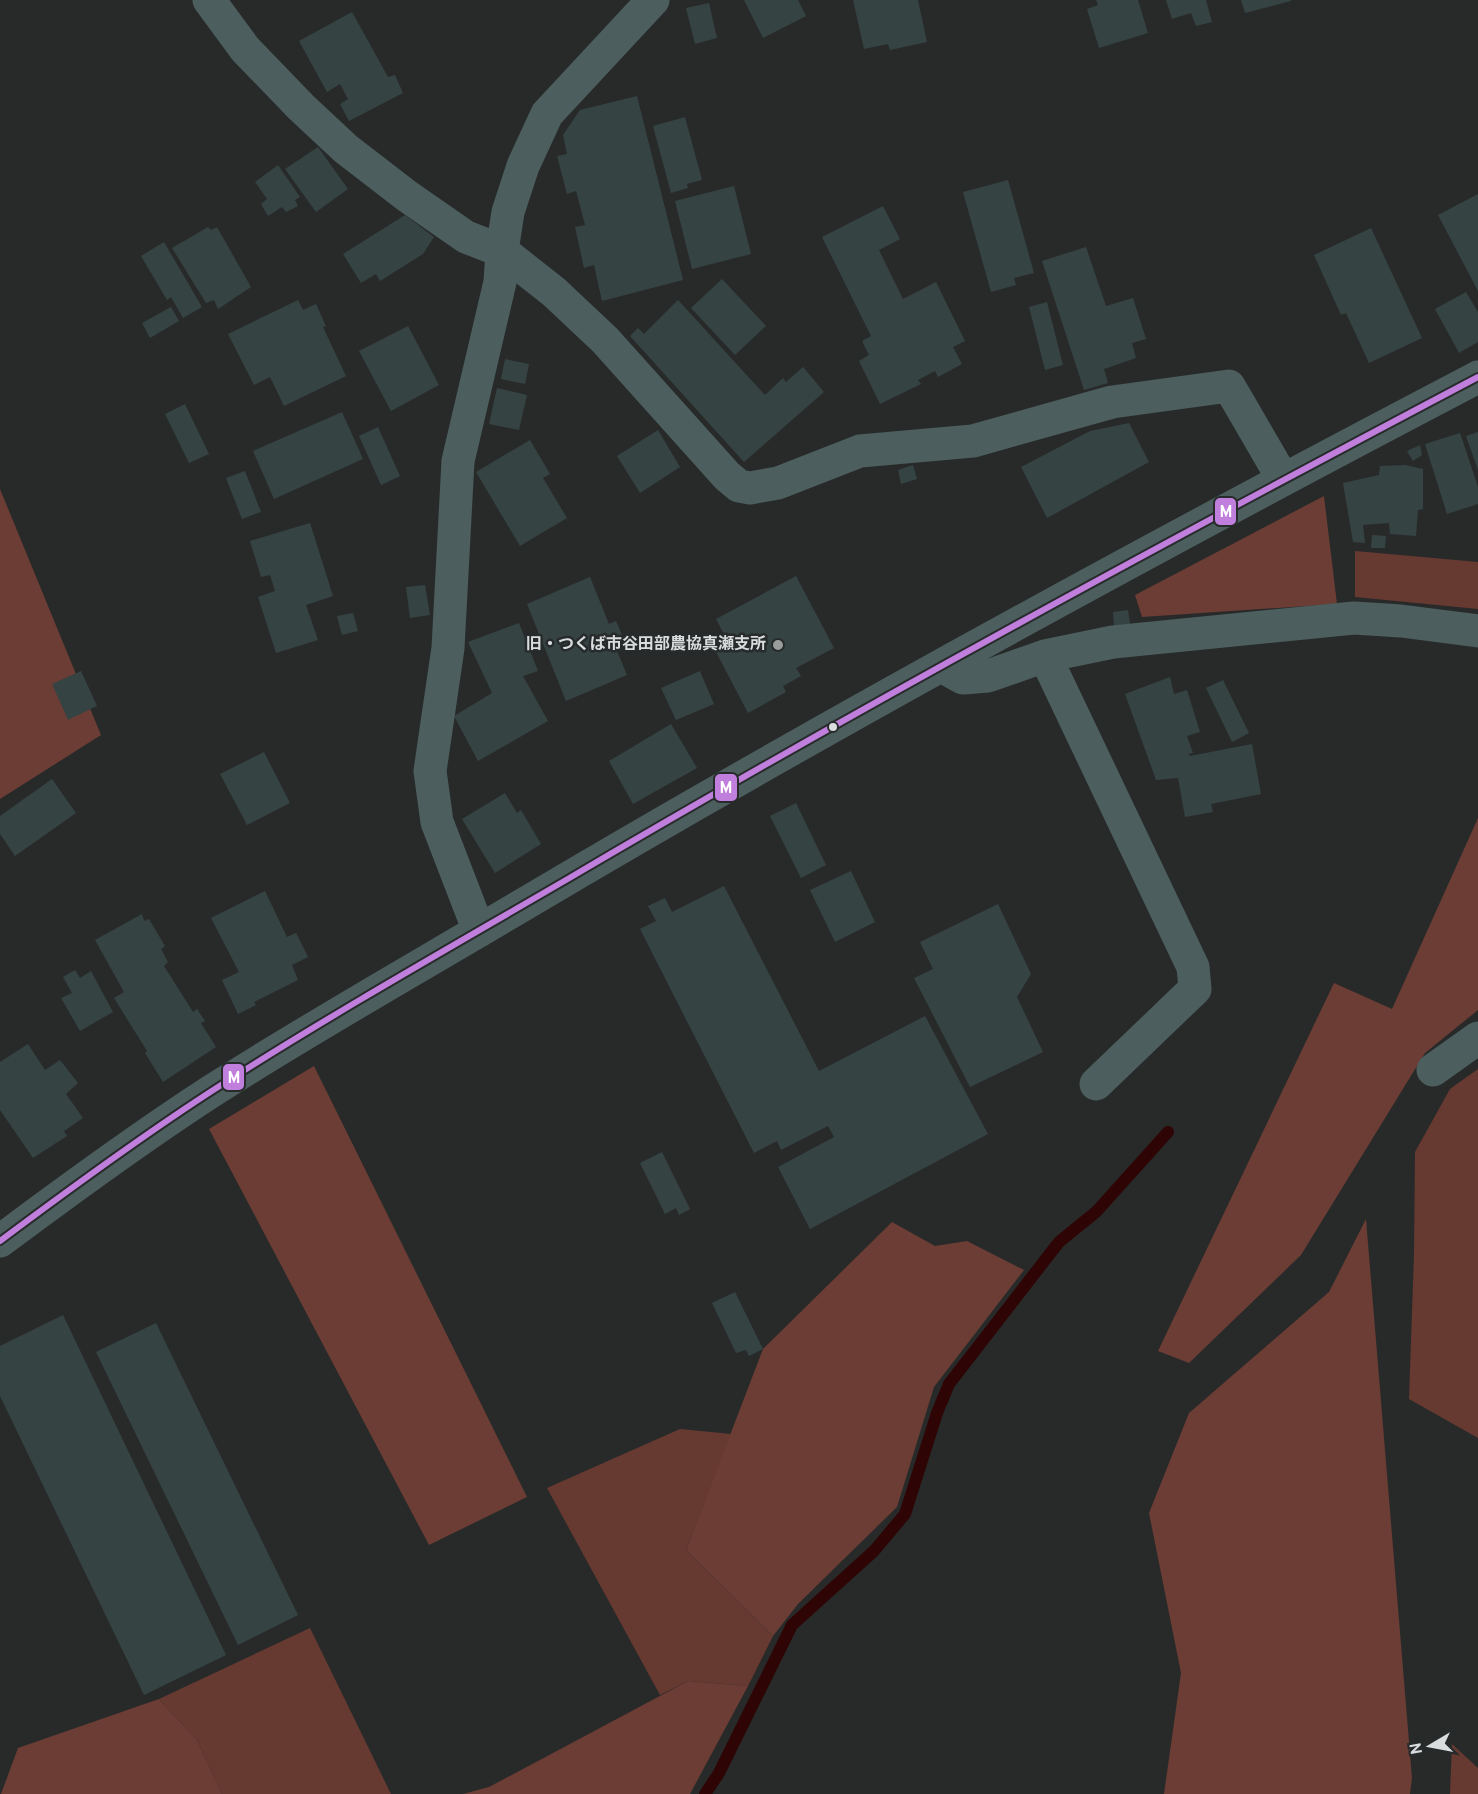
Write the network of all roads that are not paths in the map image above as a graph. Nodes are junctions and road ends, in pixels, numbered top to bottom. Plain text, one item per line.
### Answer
1 (209, 0) edge
2 (653, 0) edge
3 (502, 251) junction
4 (1478, 377) edge
5 (1283, 479) junction
6 (1478, 631) edge
7 (1046, 656) junction
8 (941, 666) junction
9 (479, 931) junction
10 (1478, 1038) edge
11 (1432, 1070) dead end
12 (1096, 1084) dead end
13 (0, 1241) edge

1 - 3 street
2 - 3 street
3 - 5 street
3 - 9 street
4 - 5 street
5 - 8 street
6 - 7 street
7 - 8 street
7 - 12 street
8 - 9 street
9 - 13 street
10 - 11 street

